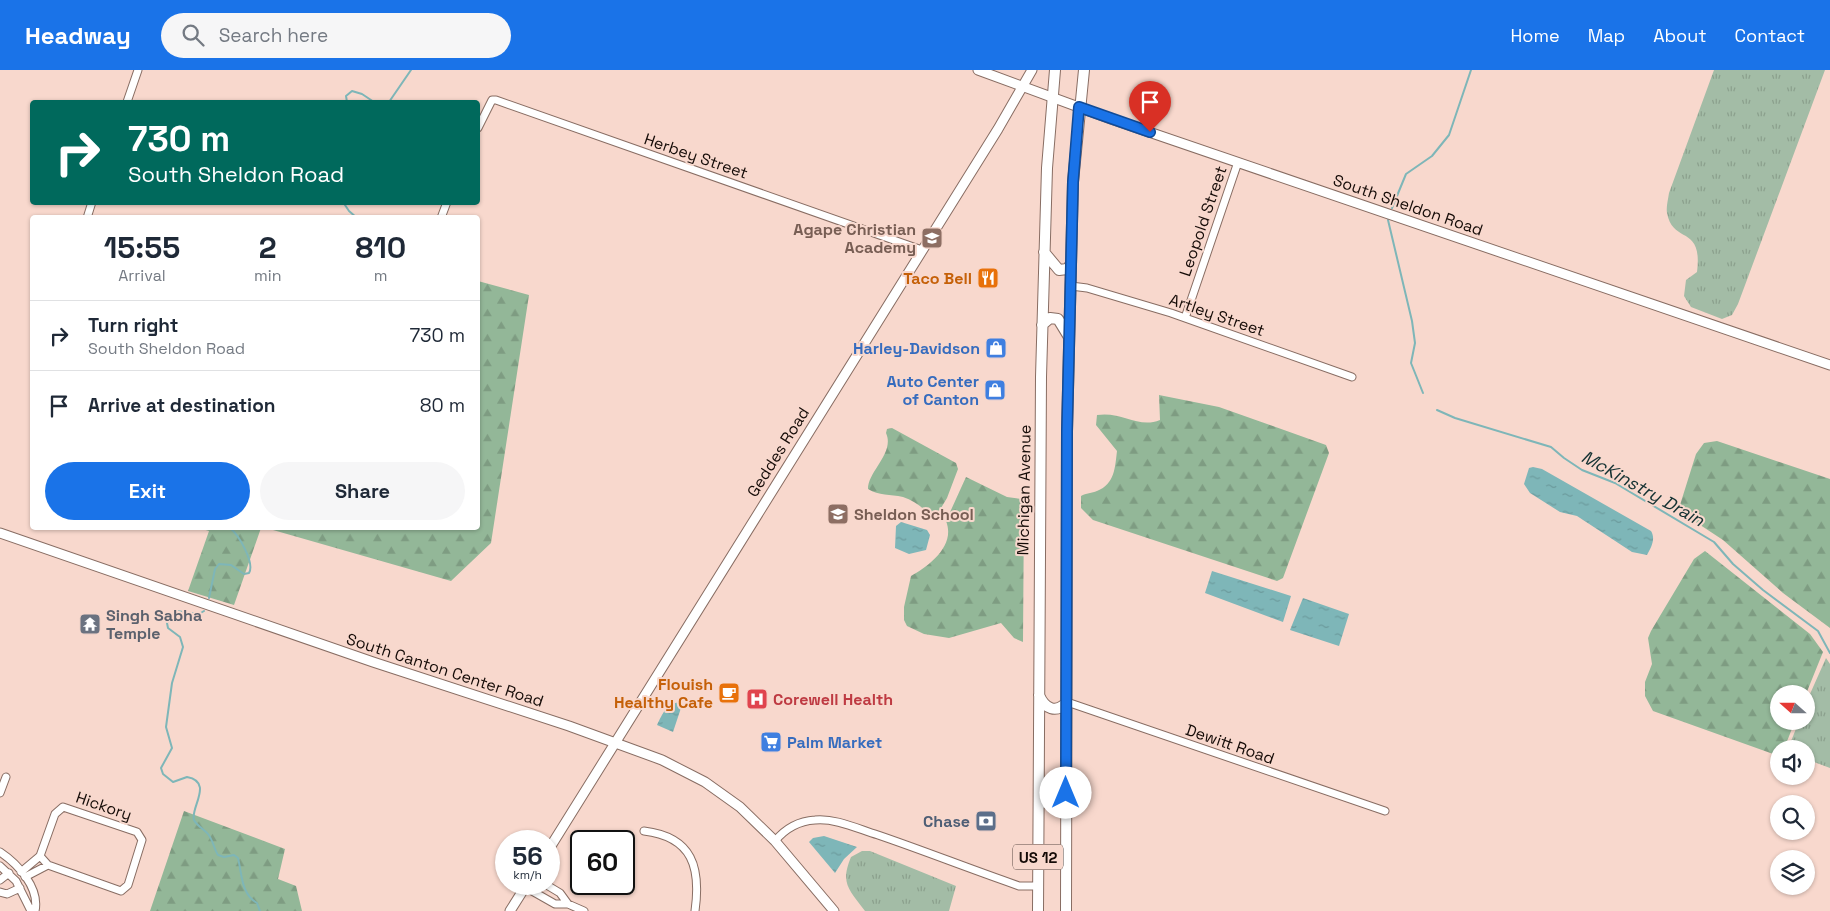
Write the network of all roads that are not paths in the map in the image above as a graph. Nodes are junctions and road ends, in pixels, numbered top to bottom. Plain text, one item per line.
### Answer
1 (138, 70) edge
2 (978, 70) edge
3 (1032, 70) edge
4 (1055, 70) edge
5 (1084, 70) edge
6 (1023, 86) junction
7 (1052, 97) junction
8 (128, 100) edge
9 (1079, 107) junction
10 (480, 124) edge
11 (1238, 162) junction
12 (922, 250) junction
13 (1044, 252) junction
14 (1071, 264) junction
15 (1071, 286) junction
16 (1185, 318) junction
17 (1042, 325) junction
18 (1070, 338) junction
19 (1830, 365) edge
20 (1352, 377) dead end
21 (0, 533) edge
22 (1039, 694) junction
23 (1067, 702) junction
24 (615, 743) junction
25 (6, 776) dead end
26 (0, 792) edge
27 (1039, 804) junction
28 (1066, 811) junction
29 (1385, 811) dead end
30 (560, 831) edge
31 (644, 831) dead end
32 (775, 841) junction
33 (0, 852) edge
34 (40, 856) junction
35 (48, 865) junction
36 (0, 866) edge
37 (9, 874) junction
38 (23, 875) junction
39 (0, 880) edge
40 (16, 881) junction
41 (1038, 886) junction
42 (20, 888) junction
43 (0, 892) edge
44 (560, 893) edge
45 (520, 895) edge
46 (541, 895) edge
47 (568, 904) junction
48 (33, 911) edge
49 (510, 911) edge
50 (584, 911) edge
51 (695, 911) edge
52 (834, 911) edge
53 (1038, 911) edge
54 (1066, 911) edge

1 - 8 street
2 - 6 main road, South Sheldon Road
3 - 6 main road, Geddes Road
4 - 7 main road, Michigan Avenue / US 12
5 - 9 main road, US 12
6 - 7 main road, South Sheldon Road
6 - 12 main road, Geddes Road
7 - 9 main road, South Sheldon Road
7 - 13 main road, Michigan Avenue / US 12
9 - 11 main road, South Sheldon Road
9 - 14 main road, US 12
10 - 12 street, Herbey Street
11 - 16 street, Leopold Street
11 - 19 main road, South Sheldon Road
12 - 24 main road, Geddes Road
13 - 14 main road
13 - 17 main road, Michigan Avenue / US 12
14 - 15 main road, US 12
15 - 16 street, Artley Street
15 - 18 main road, US 12
16 - 20 street, Artley Street
17 - 18 main road
17 - 22 main road, Michigan Avenue / US 12
18 - 23 main road, US 12
21 - 24 main road, South Canton Center Road
22 - 23 main road
22 - 27 main road, Michigan Avenue / US 12
23 - 28 main road, US 12
23 - 29 street, Dewitt Road
24 - 30 main road, Geddes Road
24 - 32 main road, South Canton Center Road
25 - 26 street
27 - 28 main road
27 - 41 main road, Michigan Avenue / US 12
28 - 54 main road, US 12
31 - 51 street
32 - 41 street
32 - 52 main road, South Canton Center Road
33 - 38 street
34 - 35 street, Hickory
34 - 35 street, Hickory
34 - 38 street
35 - 38 street
36 - 37 street
37 - 39 street
37 - 40 street
38 - 40 street
38 - 48 street
40 - 42 street
41 - 53 main road, Michigan Avenue / US 12
42 - 43 street
42 - 48 street
44 - 47 street
45 - 49 main road
46 - 47 street
47 - 50 street

